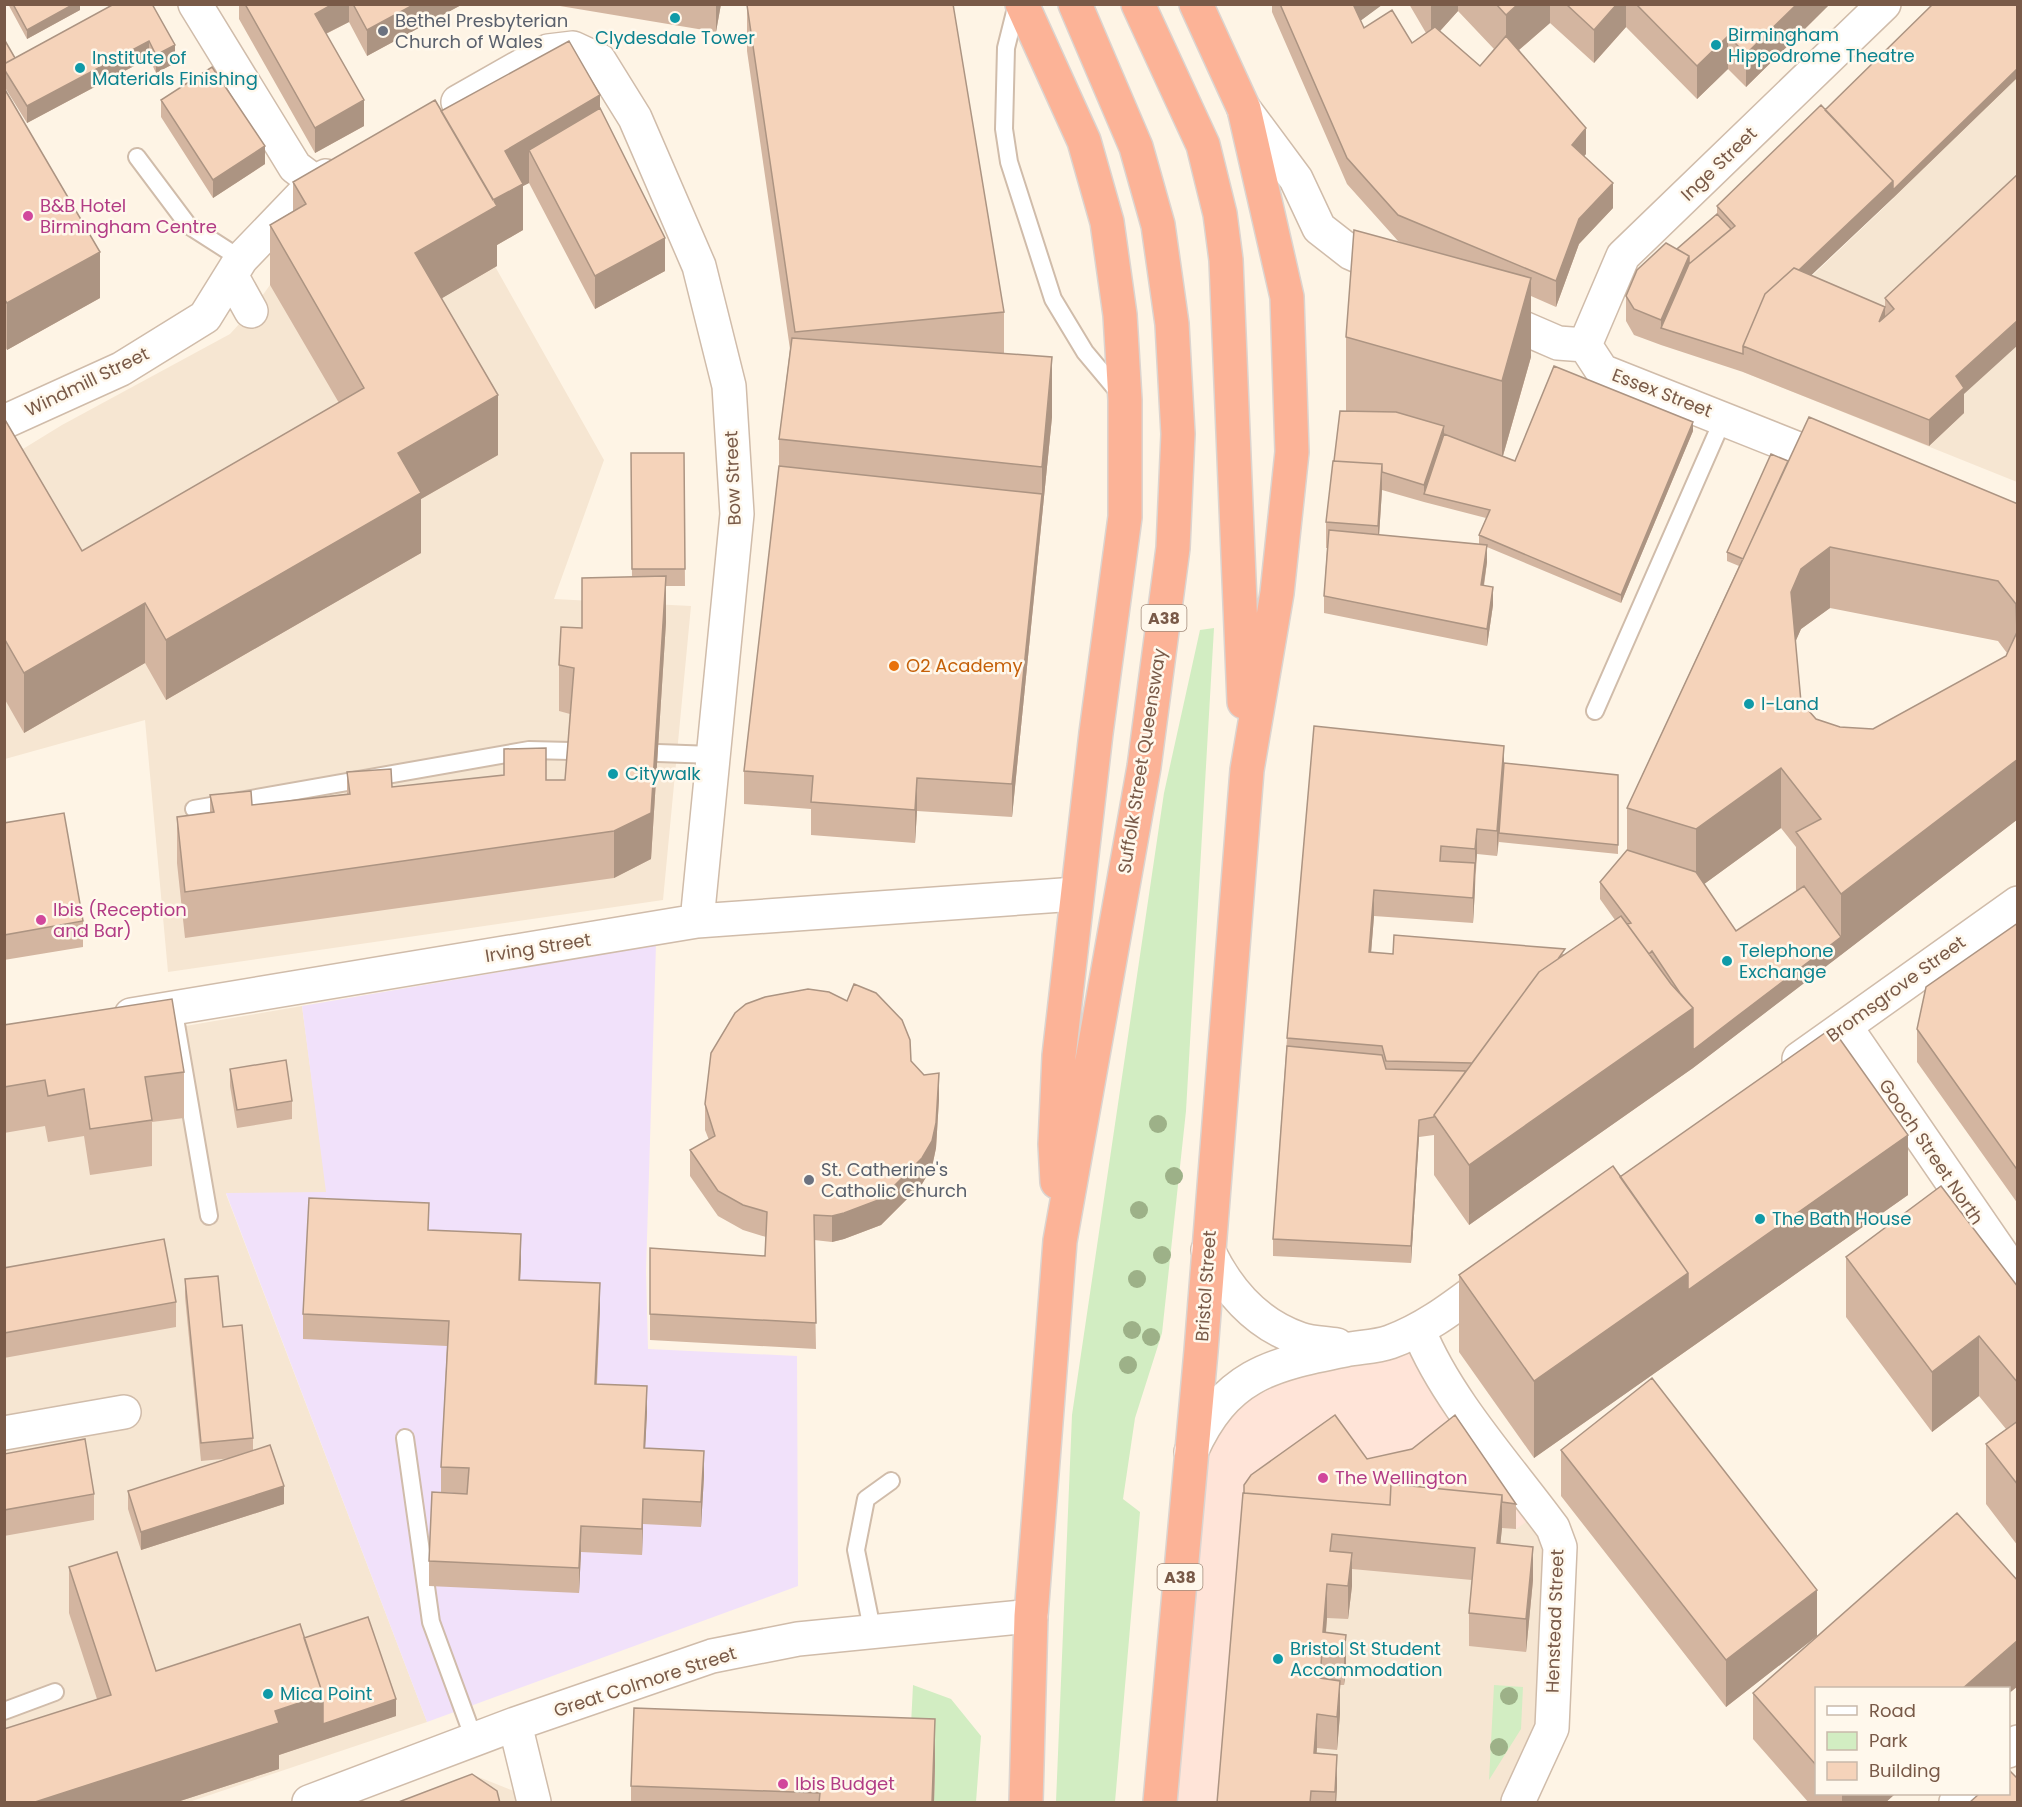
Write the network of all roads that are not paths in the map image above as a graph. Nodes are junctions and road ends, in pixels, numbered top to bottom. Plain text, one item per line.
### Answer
1 (195, 4) edge
2 (1017, 4) edge
3 (1022, 4) edge
4 (1075, 4) edge
5 (1138, 4) edge
6 (1884, 4) edge
7 (1196, 5) edge
8 (1245, 109) junction
9 (427, 119) edge
10 (137, 157) dead end
11 (356, 159) edge
12 (315, 182) junction
13 (236, 267) junction
14 (1426, 287) edge
15 (1459, 301) edge
16 (251, 311) dead end
17 (1586, 345) junction
18 (1125, 400) junction
19 (1724, 417) junction
20 (6, 440) edge
21 (1862, 475) edge
22 (1595, 711) dead end
23 (571, 751) edge
24 (658, 753) edge
25 (713, 755) junction
26 (1247, 770) junction
27 (194, 809) dead end
28 (1076, 894) junction
29 (2018, 903) edge
30 (697, 921) junction
31 (173, 1008) junction
32 (98, 1021) edge
33 (1845, 1026) junction
34 (1777, 1074) edge
35 (209, 1216) dead end
36 (1060, 1241) junction
37 (1208, 1250) junction
38 (1516, 1261) edge
39 (2017, 1275) edge
40 (1419, 1331) junction
41 (1355, 1348) junction
42 (124, 1412) dead end
43 (4, 1433) edge
44 (405, 1438) dead end
45 (1191, 1452) junction
46 (891, 1481) dead end
47 (1031, 1616) junction
48 (873, 1634) junction
49 (56, 1692) dead end
50 (4, 1711) edge
51 (515, 1724) junction
52 (474, 1739) junction
53 (309, 1803) edge
54 (534, 1803) edge
55 (1026, 1803) edge
56 (1160, 1803) edge
57 (1518, 1803) edge

1 - 12 street
2 - 18 lane
3 - 18 highway
4 - 36 highway, Suffolk Street Queensway / A38
5 - 26 highway, A38
6 - 17 street, Inge Street
7 - 8 highway
8 - 14 street
8 - 26 highway
9 - 25 street, Bow Street
10 - 13 lane
11 - 12 street, Windmill Street
12 - 13 street, Windmill Street
13 - 16 street
13 - 20 street, Windmill Street
15 - 17 street
17 - 19 street, Essex Street
18 - 28 highway
19 - 21 street, Essex Street
19 - 22 lane
23 - 27 lane
24 - 25 lane
25 - 30 street, Bow Street
26 - 37 highway, Bristol Street / A38
28 - 30 street, Irving Street
28 - 36 highway
29 - 33 street, Bromsgrove Street
30 - 31 street, Irving Street
31 - 32 street, Irving Street
31 - 35 lane
33 - 34 street, Bromsgrove Street
33 - 39 street, Gooch Street North
36 - 47 highway, A38
37 - 41 street
37 - 45 highway, Bristol Street / A38
38 - 40 street
40 - 41 street
40 - 57 street, Henstead Street
41 - 45 street
42 - 43 street
44 - 52 lane
45 - 56 highway, Bristol Street / A38
46 - 48 lane
47 - 48 street, Great Colmore Street
47 - 55 highway, A38
48 - 51 street, Great Colmore Street
49 - 50 lane
51 - 52 street, Great Colmore Street
51 - 54 street
52 - 53 street, Great Colmore Street

